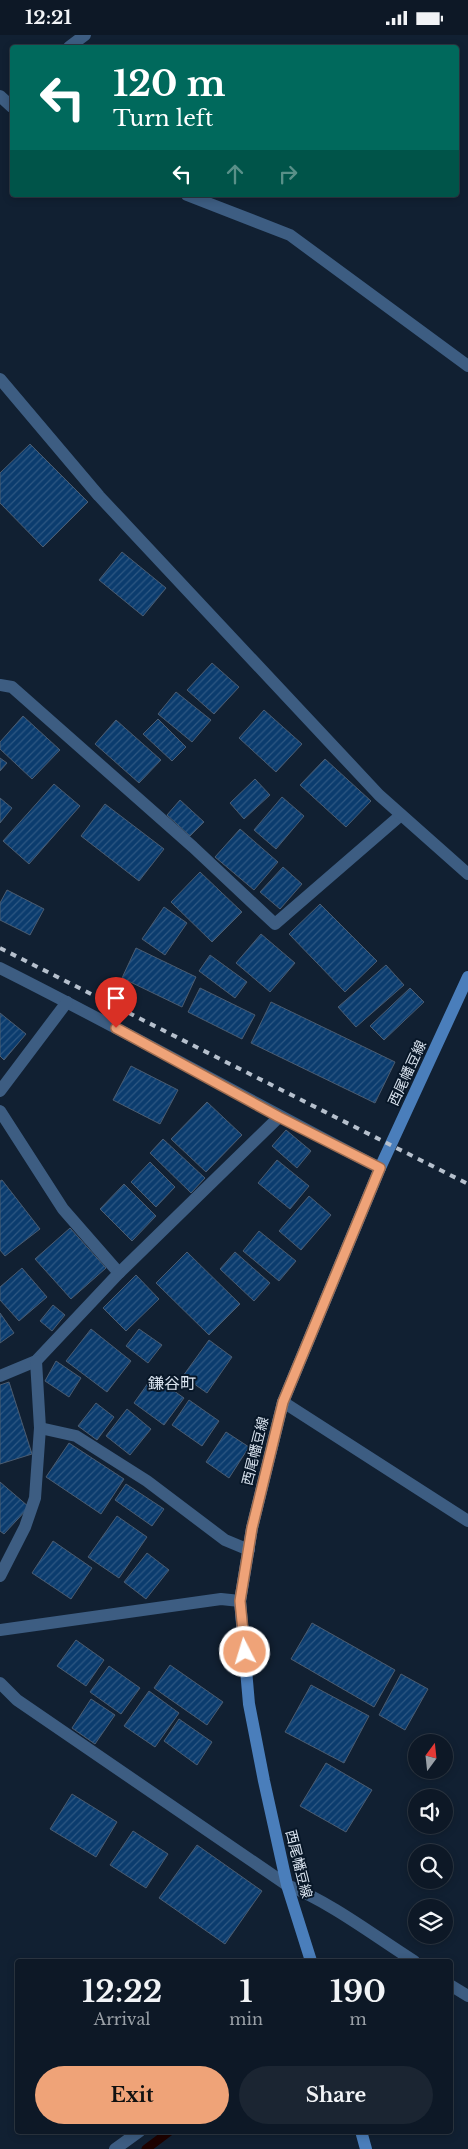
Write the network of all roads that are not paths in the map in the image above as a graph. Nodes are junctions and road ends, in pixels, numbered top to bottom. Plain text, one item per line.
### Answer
1 (84, 35) edge
2 (72, 45) edge
3 (192, 197) edge
4 (468, 365) edge
5 (0, 379) edge
6 (0, 685) edge
7 (401, 815) junction
8 (468, 874) edge
9 (0, 968) edge
10 (468, 977) edge
11 (67, 1002) junction
12 (0, 1091) edge
13 (0, 1111) edge
14 (279, 1117) junction
15 (380, 1168) junction
16 (119, 1273) junction
17 (36, 1361) junction
18 (0, 1376) edge
19 (283, 1402) junction
20 (40, 1428) junction
21 (468, 1521) edge
22 (249, 1550) junction
23 (0, 1576) edge
24 (240, 1601) junction
25 (0, 1630) edge
26 (0, 1683) edge
27 (287, 1885) junction
28 (310, 1959) edge
29 (411, 1959) edge
30 (453, 1987) edge
31 (468, 1996) edge
32 (136, 2134) edge
33 (362, 2134) edge
34 (115, 2149) edge
35 (366, 2149) edge

1 - 2 street
3 - 4 street
5 - 7 street
6 - 7 street
7 - 8 street
9 - 11 street
10 - 15 main road, 西尾幡豆線
11 - 12 street
11 - 14 street
13 - 16 street
14 - 15 street
14 - 16 street
15 - 19 main road, 西尾幡豆線
16 - 17 street
17 - 18 street
17 - 20 street
19 - 21 street
19 - 22 main road, 西尾幡豆線
20 - 22 street
20 - 23 street
22 - 24 main road, 西尾幡豆線
24 - 25 street
24 - 27 main road, 西尾幡豆線
26 - 27 street
27 - 28 main road, 西尾幡豆線
27 - 29 street
30 - 31 street
32 - 34 street
33 - 35 main road

